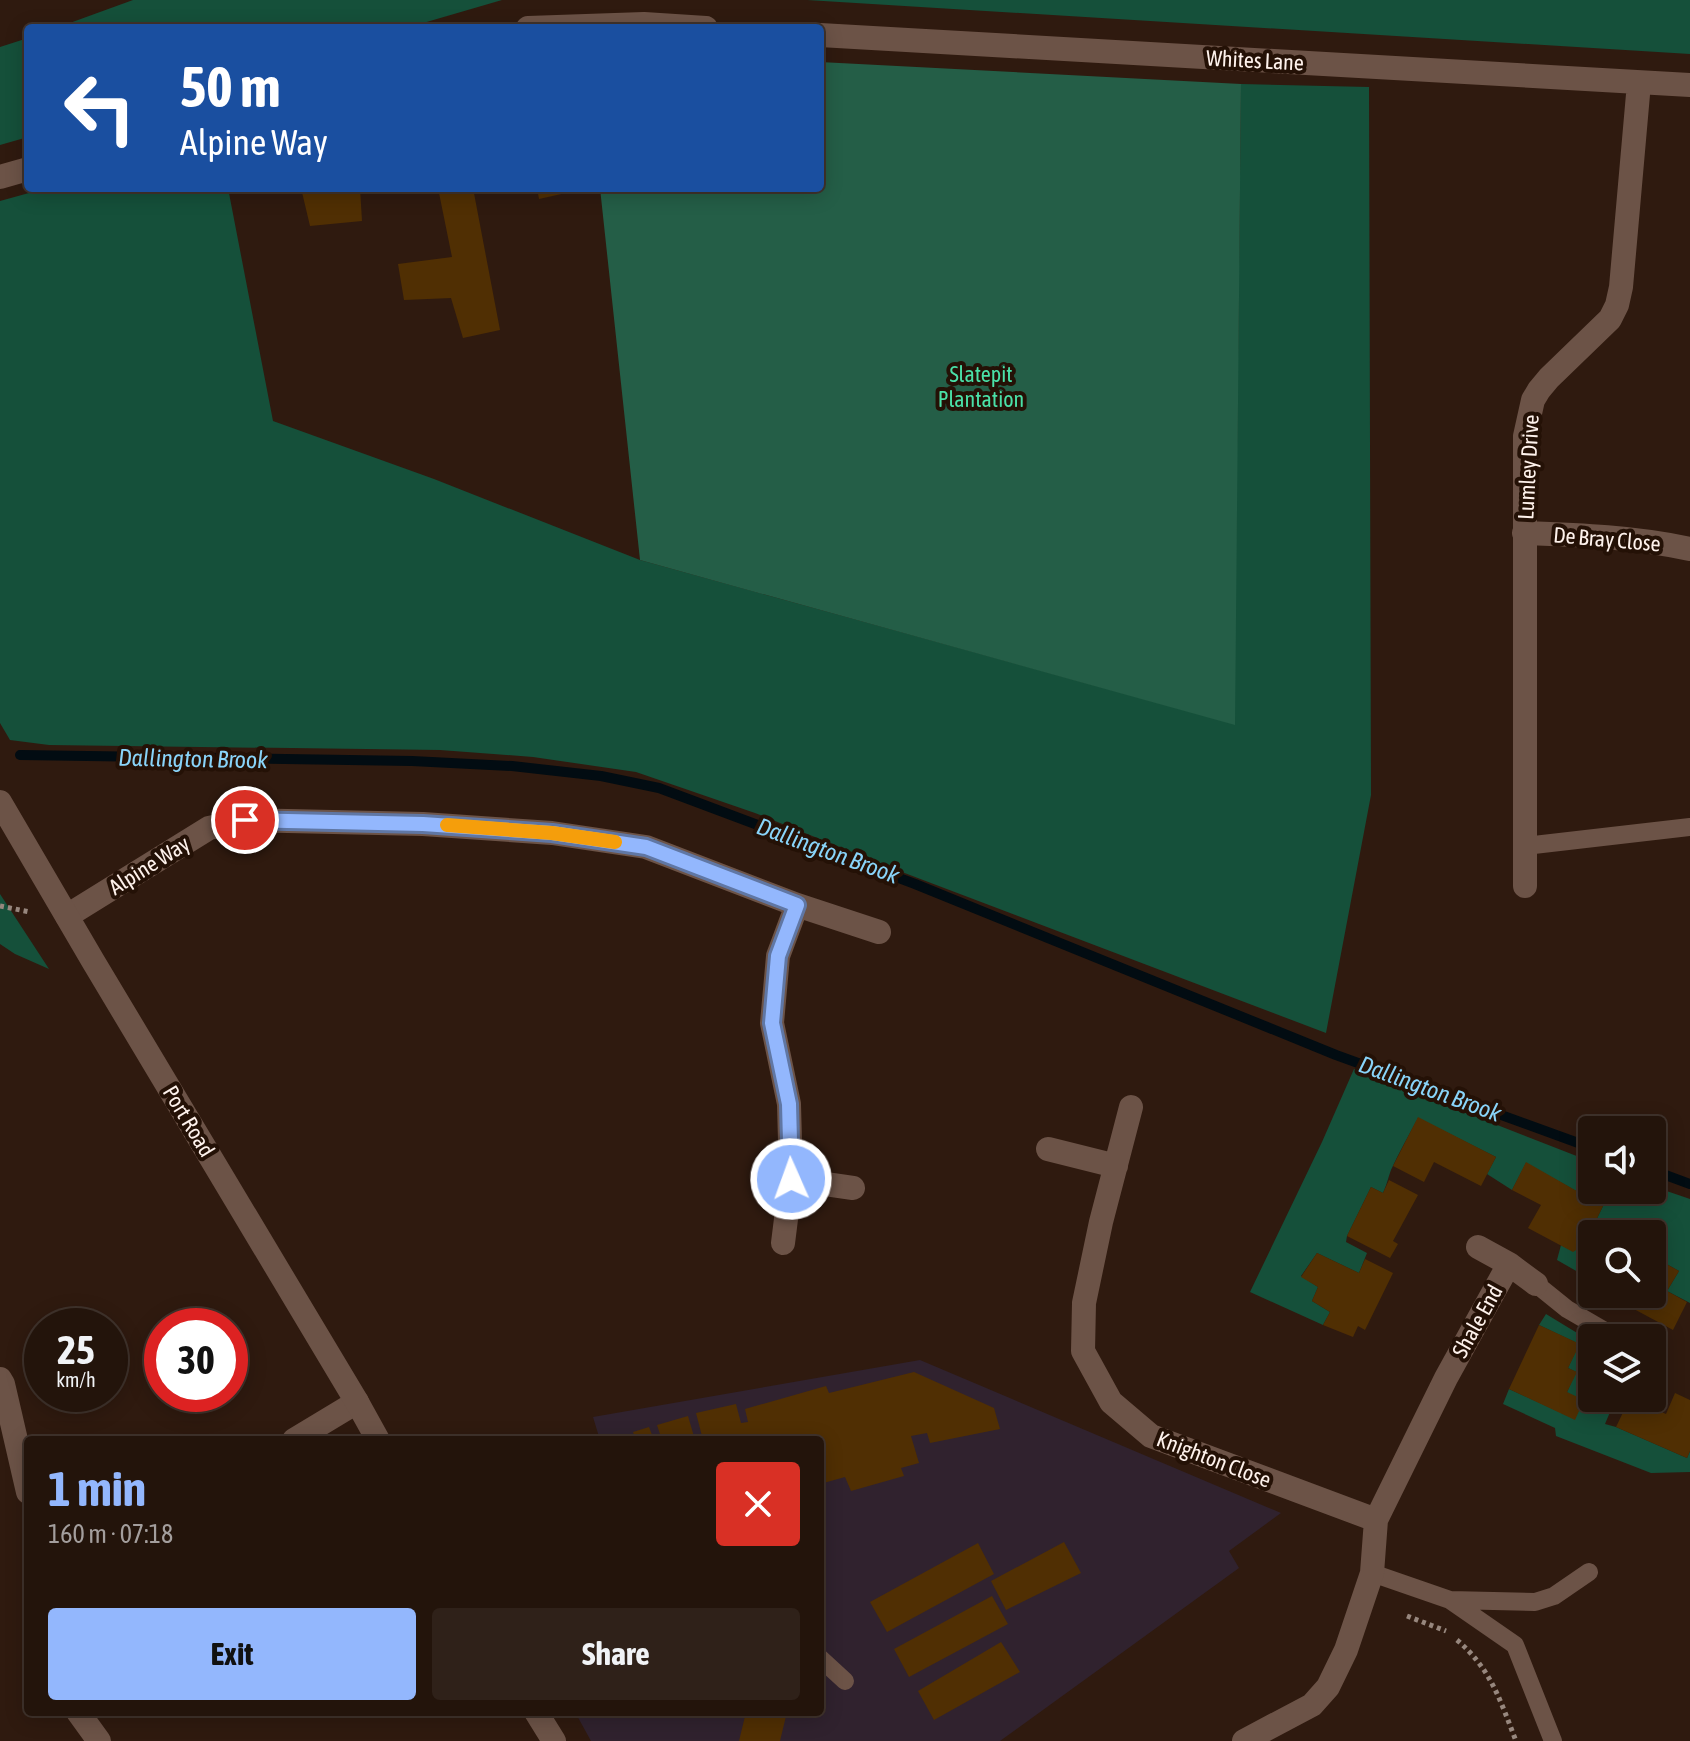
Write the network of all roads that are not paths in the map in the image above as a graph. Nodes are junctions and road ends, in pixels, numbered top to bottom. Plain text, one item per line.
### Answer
1 (824, 35) edge
2 (1639, 83) junction
3 (1690, 85) edge
4 (24, 170) edge
5 (0, 177) edge
6 (1524, 533) junction
7 (1690, 549) edge
8 (0, 802) edge
9 (1690, 827) edge
10 (1525, 846) junction
11 (1525, 886) dead end
12 (797, 905) junction
13 (67, 916) junction
14 (879, 932) dead end
15 (1131, 1107) dead end
16 (1048, 1149) dead end
17 (1116, 1166) junction
18 (791, 1179) junction
19 (853, 1188) dead end
20 (783, 1243) dead end
21 (1478, 1247) dead end
22 (1509, 1264) junction
23 (1536, 1284) joint
24 (1593, 1324) edge
25 (0, 1379) edge
26 (357, 1402) junction
27 (301, 1436) edge
28 (376, 1436) edge
29 (24, 1475) edge
30 (1376, 1520) junction
31 (1589, 1572) dead end
32 (1372, 1573) junction
33 (1450, 1600) junction
34 (824, 1662) edge
35 (845, 1681) dead end
36 (81, 1716) edge
37 (538, 1716) edge
38 (99, 1741) edge
39 (554, 1741) edge
40 (1244, 1741) edge
41 (1553, 1741) edge

1 - 2 street, Whites Lane
2 - 3 street, Whites Lane
2 - 6 street, Lumley Drive
4 - 5 street
6 - 7 street, De Bray Close
6 - 10 street, Lumley Drive
8 - 13 street, Port Road
9 - 10 lane
10 - 11 street, Lumley Drive
12 - 13 street, Alpine Way
12 - 14 street, Alpine Way
12 - 18 street
13 - 26 street, Port Road
15 - 17 street, Knighton Close
16 - 17 street
17 - 30 street, Knighton Close
18 - 19 street
18 - 20 street
21 - 22 street, Shale End
22 - 23 street, Shale End
22 - 30 street, Shale End
23 - 24 lane
25 - 29 street
26 - 27 street
26 - 28 street, Port Road
30 - 32 street
31 - 33 lane
32 - 33 lane
32 - 40 street
33 - 41 lane
34 - 35 lane
36 - 38 street
37 - 39 street

